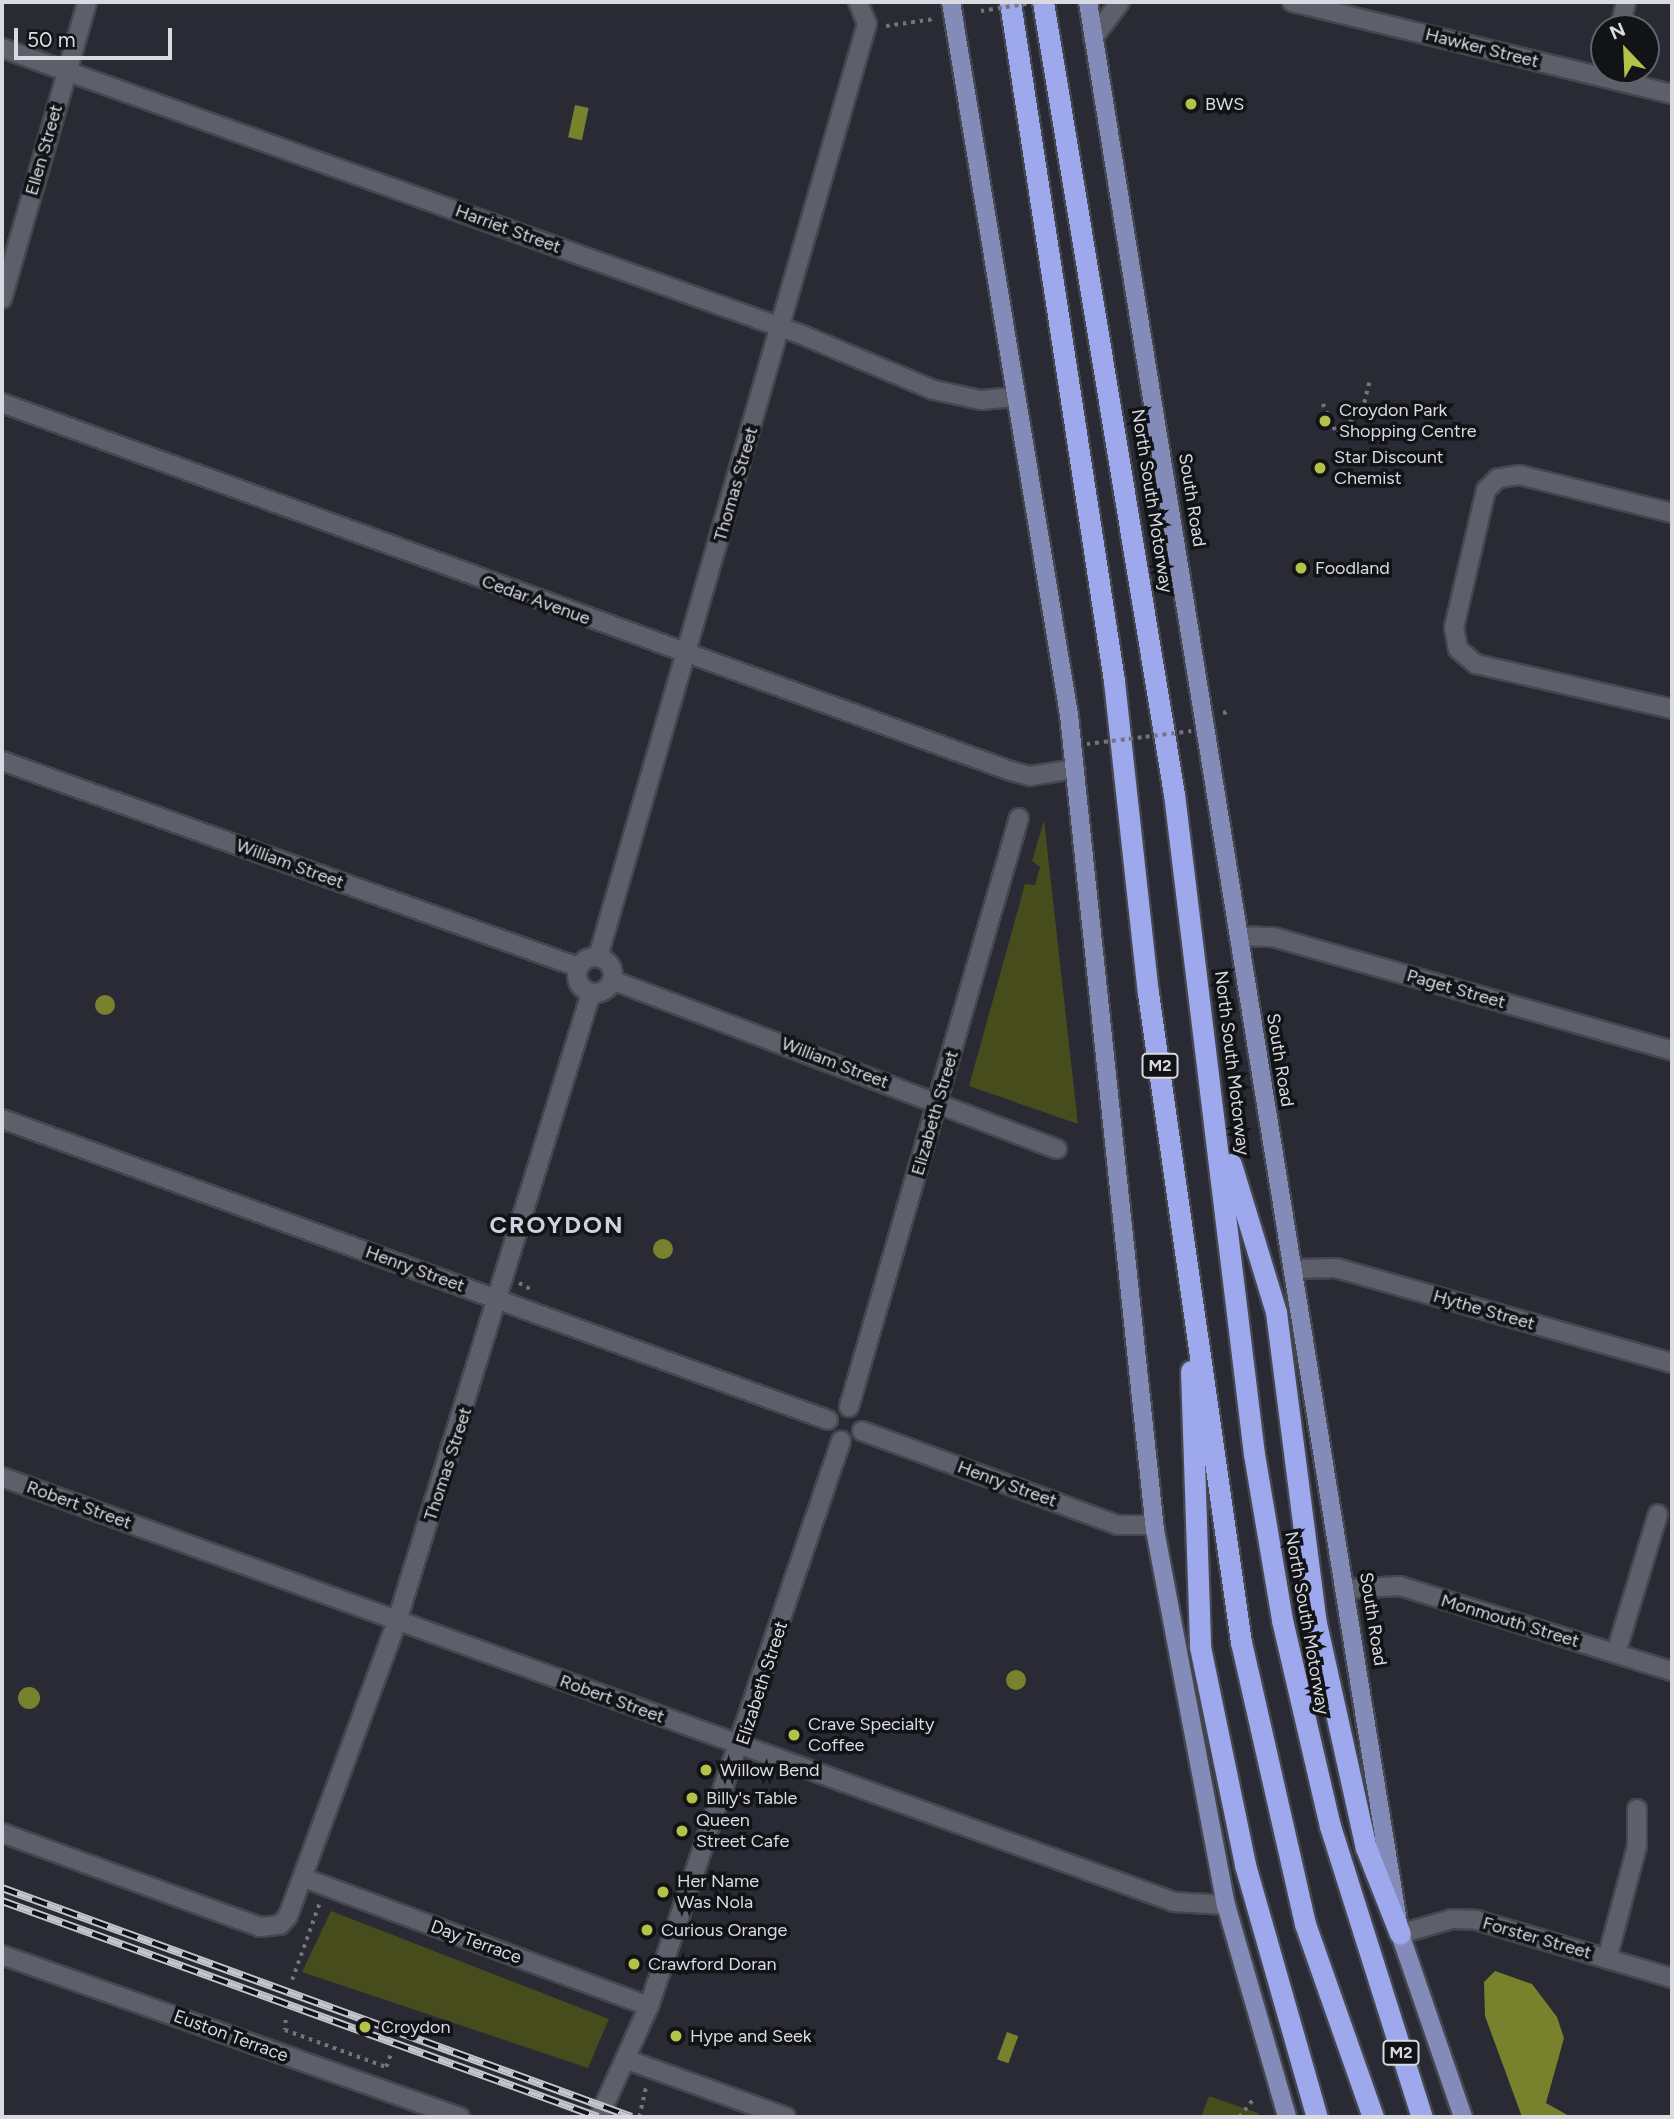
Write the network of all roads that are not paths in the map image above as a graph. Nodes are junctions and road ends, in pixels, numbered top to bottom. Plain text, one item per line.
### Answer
1 (87, 2) edge
2 (951, 2) edge
3 (1010, 2) edge
4 (1043, 2) edge
5 (1088, 2) edge
6 (1120, 2) edge
7 (1292, 2) edge
8 (1338, 7) edge
9 (863, 12) edge
10 (1093, 37) junction
11 (2, 48) edge
12 (1590, 69) edge
13 (66, 71) junction
14 (1641, 84) edge
15 (1672, 94) edge
16 (2, 299) edge
17 (780, 327) junction
18 (1015, 397) junction
19 (2, 403) edge
20 (1672, 513) edge
21 (688, 656) junction
22 (1672, 709) edge
23 (2, 761) edge
24 (1075, 769) junction
25 (1019, 818) dead end
26 (1239, 936) junction
27 (598, 957) junction
28 (578, 967) junction
29 (612, 980) junction
30 (591, 993) junction
31 (1672, 1051) edge
32 (939, 1103) junction
33 (1217, 1115) junction
34 (2, 1119) edge
35 (1057, 1149) dead end
36 (1294, 1269) junction
37 (500, 1299) junction
38 (1191, 1301) junction
39 (1672, 1363) edge
40 (849, 1407) junction
41 (828, 1420) junction
42 (862, 1431) junction
43 (841, 1441) junction
44 (2, 1477) edge
45 (1658, 1514) dead end
46 (1154, 1525) junction
47 (1347, 1589) junction
48 (397, 1620) junction
49 (1616, 1653) junction
50 (1672, 1671) edge
51 (741, 1746) junction
52 (1637, 1809) dead end
53 (2, 1833) edge
54 (304, 1878) junction
55 (1226, 1905) junction
56 (1400, 1934) junction
57 (2, 1955) edge
58 (1607, 1959) junction
59 (1672, 1978) edge
60 (649, 2006) junction
61 (625, 2059) junction
62 (460, 2117) edge
63 (599, 2117) edge
64 (786, 2117) edge
65 (1287, 2117) edge
66 (1317, 2117) edge
67 (1373, 2117) edge
68 (1422, 2117) edge
69 (1463, 2117) edge

1 - 13 street, Ellen Street
2 - 18 main road
3 - 38 highway, M2
4 - 33 highway, North South Motorway / M2
5 - 10 main road, South Road
6 - 10 street
7 - 8 street, Hawker Street
8 - 12 street, Hawker Street
9 - 17 street, Thomas Street
10 - 26 main road, South Road
11 - 13 street, Harriet Street
13 - 16 street, Ellen Street
13 - 17 street, Harriet Street
14 - 15 street, Hawker Street
17 - 18 street, Harriet Street
17 - 21 street, Thomas Street
18 - 24 main road
19 - 21 street, Cedar Avenue
20 - 22 street
21 - 24 street, Cedar Avenue
21 - 27 street, Thomas Street
23 - 28 street, William Street
24 - 46 main road
25 - 32 street, Elizabeth Street
26 - 31 street, Paget Street
26 - 36 main road, South Road
27 - 28 street
27 - 29 street
28 - 30 street
29 - 30 street
29 - 32 street, William Street
30 - 37 street, Thomas Street
32 - 35 street, William Street
32 - 40 street, Elizabeth Street
33 - 56 highway
33 - 68 highway, North South Motorway / M2
34 - 37 street, Henry Street
36 - 39 street, Hythe Street
36 - 47 main road, South Road
37 - 41 street, Henry Street
37 - 48 street, Thomas Street
38 - 66 highway
38 - 67 highway, M2
40 - 41 street
40 - 42 street
41 - 43 street
42 - 43 street
42 - 46 street, Henry Street
43 - 51 street, Elizabeth Street
44 - 48 street, Robert Street
45 - 49 street
46 - 55 main road
47 - 49 street, Monmouth Street
47 - 56 main road, South Road
48 - 51 street, Robert Street
48 - 54 street, Thomas Street
49 - 50 street, Monmouth Street
51 - 55 street, Robert Street
51 - 60 street, Elizabeth Street
52 - 58 street
53 - 54 street, Thomas Street
54 - 60 street, Day Terrace
55 - 65 main road
56 - 58 street, Forster Street
56 - 69 main road, South Road
57 - 62 street, Euston Terrace
58 - 59 street, Forster Street
60 - 61 street, Elizabeth Street
61 - 63 street, Elizabeth Street
61 - 64 street

